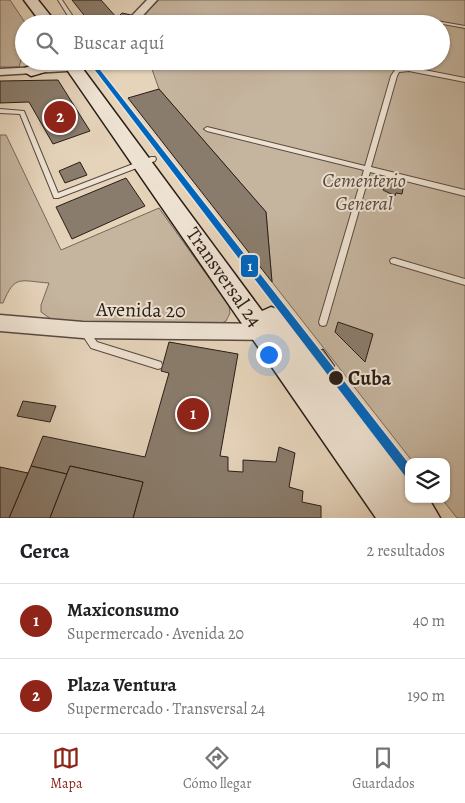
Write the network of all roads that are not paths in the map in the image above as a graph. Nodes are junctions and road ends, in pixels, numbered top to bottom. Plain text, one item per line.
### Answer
1 (21, 0) edge
2 (31, 0) edge
3 (60, 0) edge
4 (152, 0) edge
5 (32, 15) edge
6 (43, 15) edge
7 (70, 15) edge
8 (138, 15) edge
9 (450, 24) edge
10 (465, 27) edge
11 (34, 70) edge
12 (38, 70) edge
13 (84, 70) edge
14 (403, 70) edge
15 (414, 70) edge
16 (31, 71) junction
17 (0, 72) edge
18 (465, 80) edge
19 (0, 112) edge
20 (207, 129) dead end
21 (148, 162) junction
22 (368, 169) junction
23 (465, 193) edge
24 (394, 261) dead end
25 (465, 282) edge
26 (323, 322) dead end
27 (0, 324) edge
28 (83, 330) junction
29 (272, 332) junction
30 (158, 365) dead end
31 (405, 493) edge
32 (413, 503) edge
33 (395, 518) edge
34 (424, 518) edge

1 - 5 main road
2 - 6 main road
3 - 7 lane
4 - 8 street
9 - 10 lane
11 - 16 main road
12 - 16 street
13 - 21 main road, Transversal 24
14 - 22 lane
15 - 18 lane
16 - 17 street
19 - 21 lane
20 - 22 lane
21 - 29 main road, Transversal 24
22 - 23 lane
22 - 26 lane
24 - 25 lane
27 - 28 street, Avenida 20
28 - 29 street, Avenida 20
28 - 30 lane
29 - 31 main road, Transversal 24
29 - 33 main road, Transversal 24
32 - 34 main road, Transversal 24

